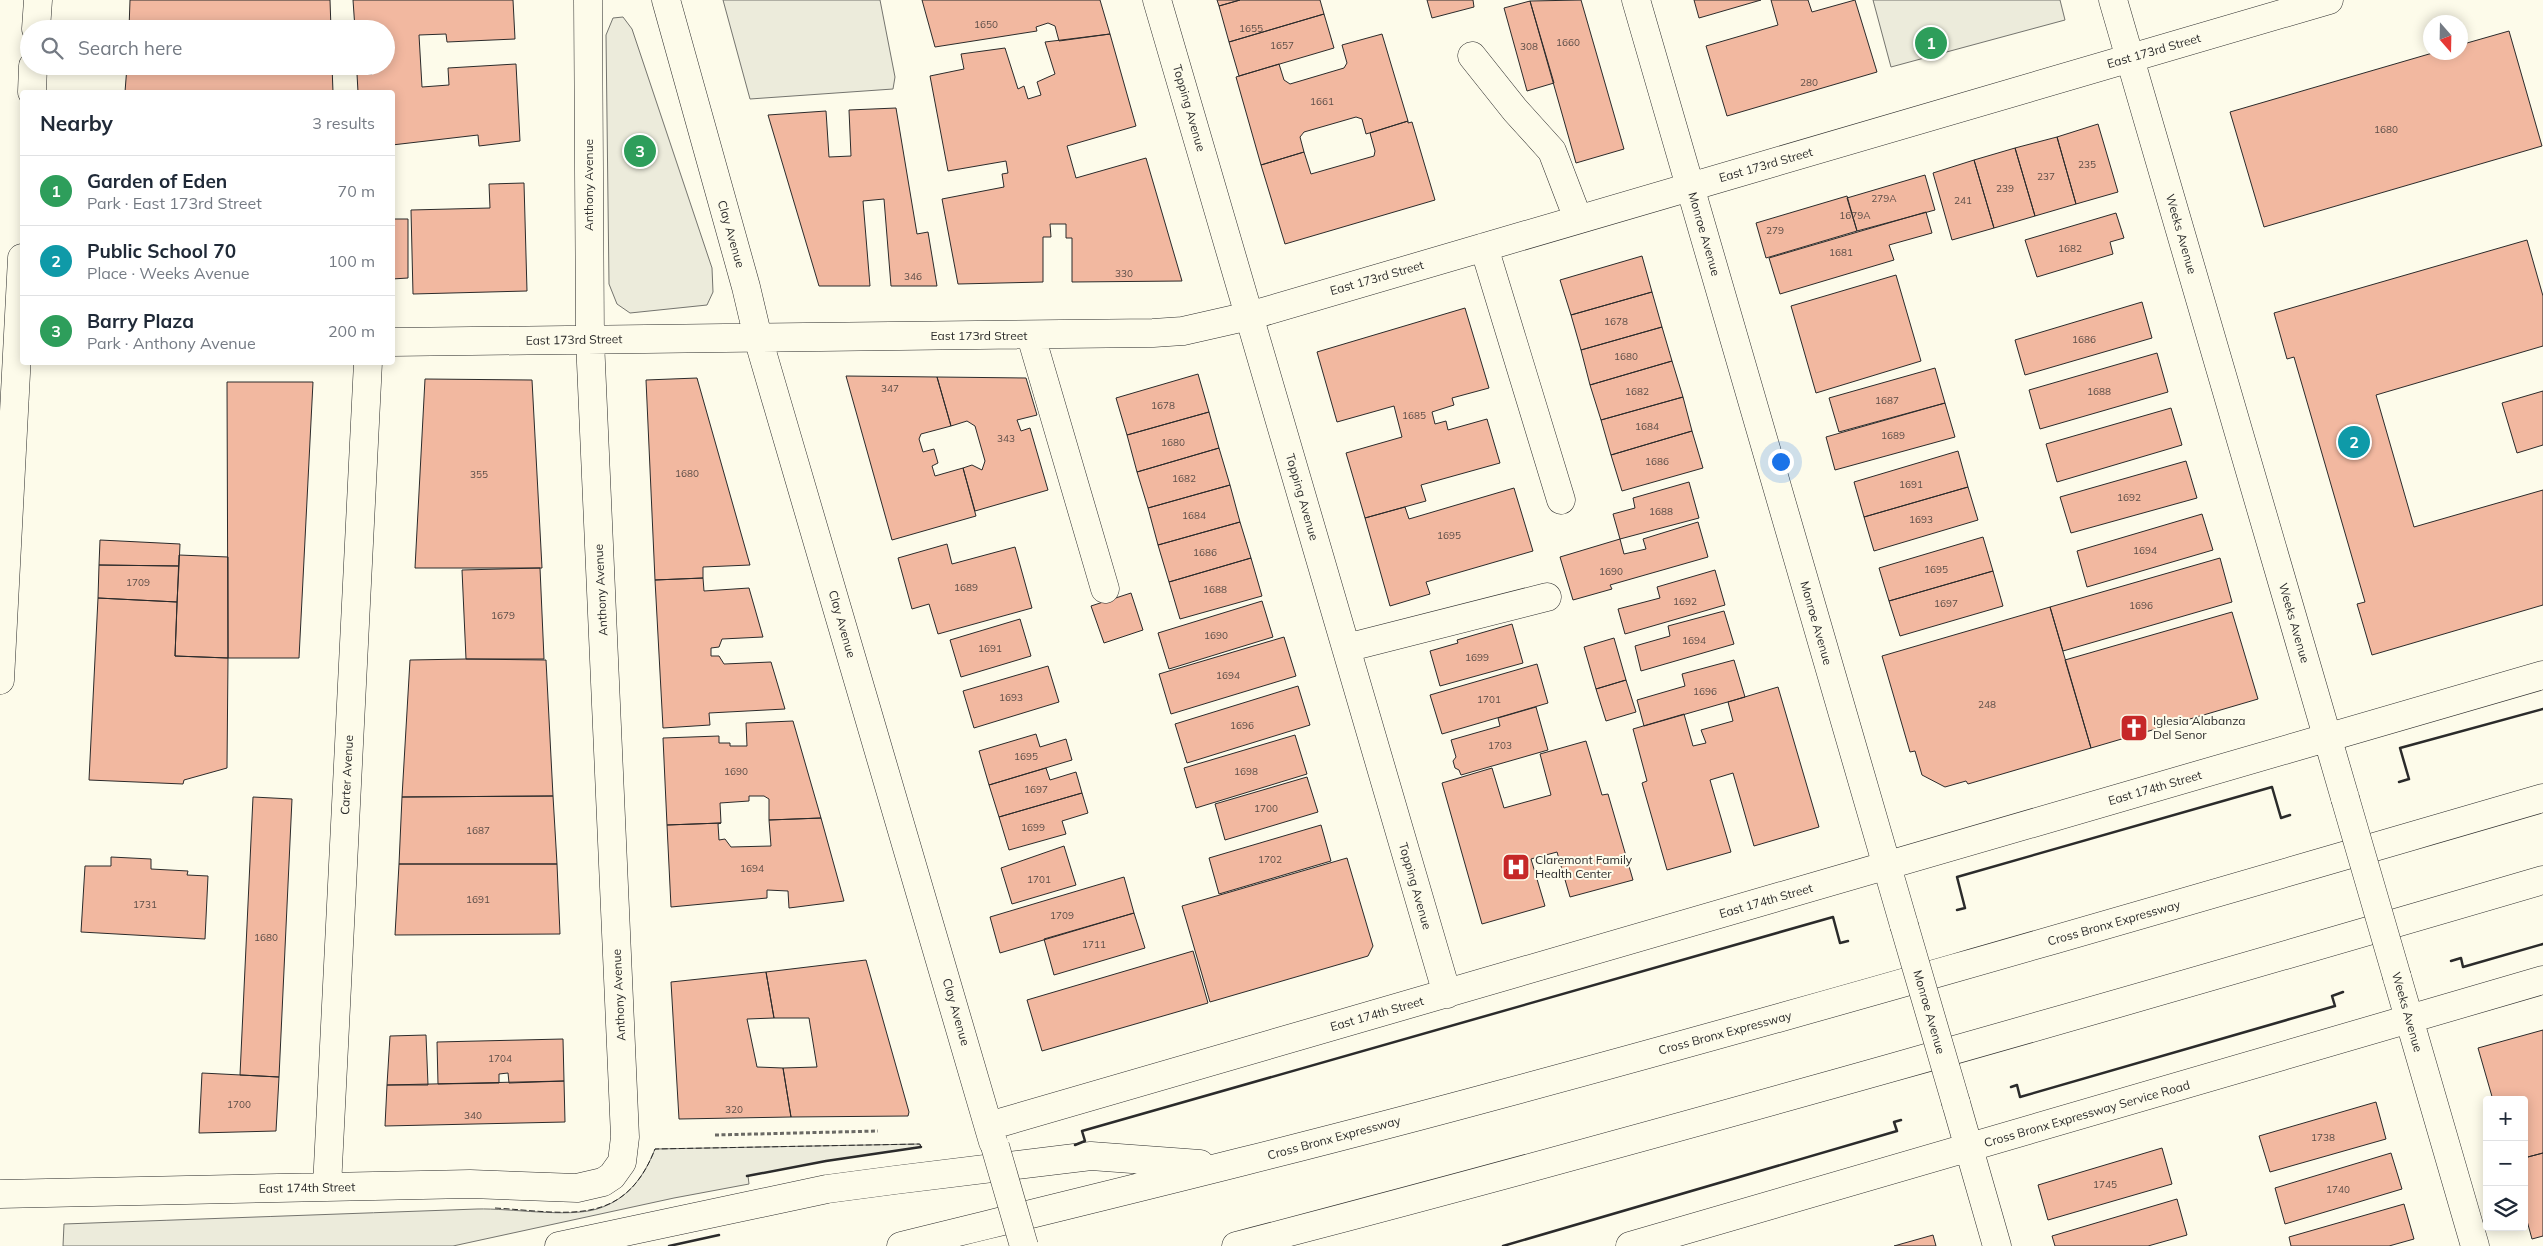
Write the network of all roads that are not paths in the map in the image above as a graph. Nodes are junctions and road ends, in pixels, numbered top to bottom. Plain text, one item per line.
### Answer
1 (38, 0) edge
2 (588, 0) edge
3 (666, 0) edge
4 (1157, 0) edge
5 (1636, 0) edge
6 (2113, 0) edge
7 (2329, 0) edge
8 (37, 20) edge
9 (1472, 56) dead end
10 (2130, 57) junction
11 (33, 75) edge
12 (32, 90) edge
13 (1690, 187) junction
14 (1578, 219) junction
15 (1484, 247) junction
16 (20, 278) edge
17 (1249, 316) junction
18 (1031, 336) junction
19 (758, 338) junction
20 (590, 340) junction
21 (395, 342) edge
22 (13, 346) edge
23 (368, 365) edge
24 (1561, 500) dead end
25 (1105, 589) dead end
26 (1547, 597) dead end
27 (1346, 648) junction
28 (2543, 675) edge
29 (0, 680) edge
30 (2327, 738) junction
31 (2543, 798) edge
32 (1887, 866) junction
33 (2543, 880) edge
34 (2543, 980) edge
35 (1447, 994) junction
36 (2409, 1019) junction
37 (992, 1136) junction
38 (1969, 1148) junction
39 (1227, 1166) junction
40 (612, 1176) joint
41 (327, 1187) junction
42 (0, 1194) edge
43 (1365, 1212) junction
44 (559, 1246) edge
45 (900, 1246) edge
46 (1024, 1246) edge
47 (1236, 1246) edge
48 (1276, 1246) edge
49 (1630, 1246) edge
50 (1997, 1246) edge
51 (2475, 1246) edge

1 - 8 main road
2 - 20 main road, Anthony Avenue
3 - 19 main road, Clay Avenue
4 - 17 main road, Topping Avenue
5 - 13 main road, Monroe Avenue
6 - 10 main road, Weeks Avenue
7 - 10 main road, East 173rd Street
9 - 14 main road
10 - 13 main road, East 173rd Street
10 - 30 main road, Weeks Avenue
11 - 12 main road
13 - 14 main road, East 173rd Street
13 - 32 main road, Monroe Avenue
14 - 15 main road, East 173rd Street
15 - 17 main road, East 173rd Street
15 - 24 main road
16 - 22 main road
17 - 18 main road, East 173rd Street
17 - 27 main road, Topping Avenue
18 - 19 main road, East 173rd Street
18 - 25 main road
19 - 20 main road, East 173rd Street
19 - 37 main road, Clay Avenue
20 - 21 main road, East 173rd Street
20 - 40 main road, Anthony Avenue
22 - 29 main road
23 - 41 main road, Carter Avenue
26 - 27 main road
27 - 35 main road, Topping Avenue
28 - 30 main road, East 174th Street
30 - 32 main road, East 174th Street
30 - 36 main road, Weeks Avenue, bridge
31 - 39 main road, Cross Bronx Expressway
32 - 35 main road, East 174th Street
32 - 38 main road, Monroe Avenue, bridge
33 - 43 main road
34 - 36 main road, Cross Bronx Expressway Service Road
35 - 37 main road, East 174th Street
36 - 38 main road, Cross Bronx Expressway Service Road
36 - 51 main road, Weeks Avenue
37 - 46 main road, Clay Avenue, bridge
38 - 49 main road, Cross Bronx Expressway Service Road
38 - 50 main road, Monroe Avenue
39 - 44 main road
39 - 45 main road, Cross Bronx Expressway
40 - 41 main road, East 174th Street
41 - 42 main road, East 174th Street
43 - 47 main road
43 - 48 main road

